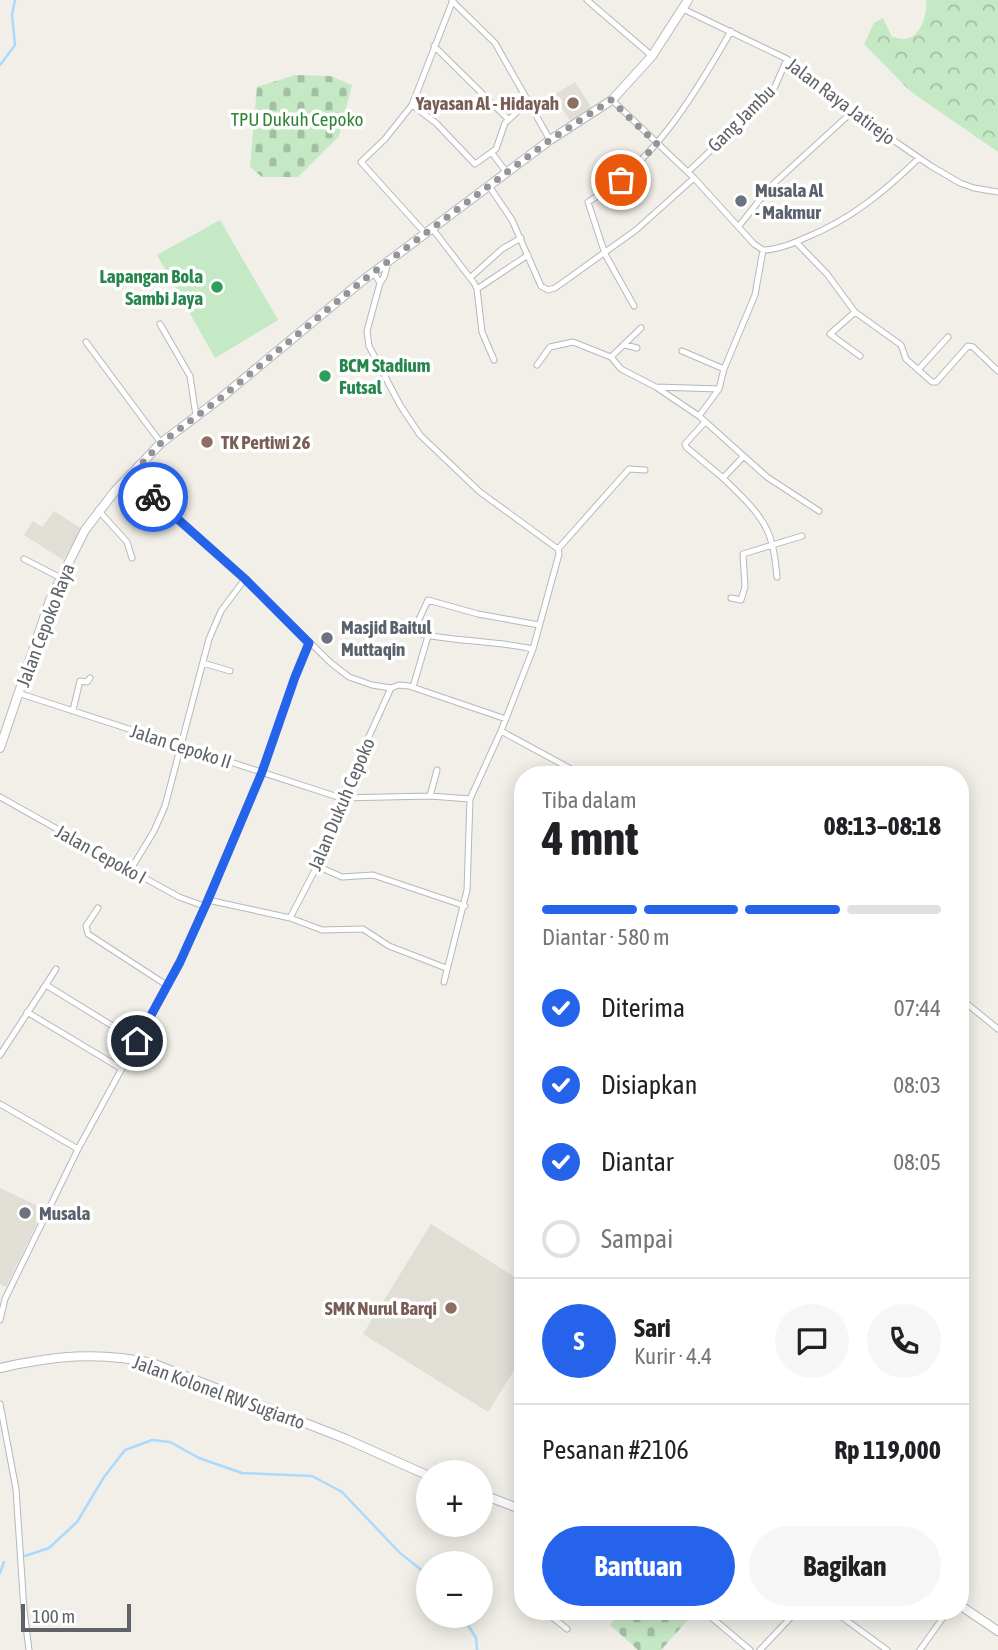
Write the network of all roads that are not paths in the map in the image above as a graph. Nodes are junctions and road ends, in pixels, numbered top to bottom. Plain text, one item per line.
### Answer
1 (452, 0) edge
2 (587, 0) edge
3 (688, 0) edge
4 (683, 9) junction
5 (731, 31) junction
6 (434, 46) junction
7 (652, 56) junction
8 (787, 59) junction
9 (611, 100) junction
10 (528, 102) junction
11 (412, 106) junction
12 (852, 112) junction
13 (508, 119) junction
14 (550, 140) junction
15 (657, 144) junction
16 (492, 153) junction
17 (919, 158) junction
18 (688, 172) junction
19 (507, 173) junction
20 (694, 178) junction
21 (489, 186) junction
22 (998, 192) edge
23 (738, 226) junction
24 (429, 230) junction
25 (520, 237) junction
26 (796, 242) junction
27 (763, 250) junction
28 (605, 254) junction
29 (528, 255) junction
30 (388, 262) junction
31 (374, 273) junction
32 (471, 277) junction
33 (380, 283) junction
34 (477, 289) junction
35 (634, 306) dead end
36 (855, 312) junction
37 (160, 324) dead end
38 (641, 328) dead end
39 (948, 337) dead end
40 (86, 342) dead end
41 (625, 345) junction
42 (637, 348) dead end
43 (682, 351) dead end
44 (860, 356) dead end
45 (611, 357) junction
46 (494, 360) dead end
47 (537, 365) dead end
48 (724, 369) junction
49 (918, 370) junction
50 (998, 371) edge
51 (656, 387) junction
52 (719, 389) junction
53 (197, 416) junction
54 (699, 416) junction
55 (705, 422) junction
56 (161, 443) junction
57 (743, 457) junction
58 (645, 470) dead end
59 (130, 476) junction
60 (723, 478) junction
61 (98, 510) junction
62 (820, 511) dead end
63 (802, 536) dead end
64 (772, 543) junction
65 (558, 549) junction
66 (132, 558) dead end
67 (24, 559) dead end
68 (777, 577) dead end
69 (61, 578) junction
70 (245, 579) junction
71 (731, 598) dead end
72 (539, 625) junction
73 (429, 636) junction
74 (309, 643) junction
75 (533, 649) junction
76 (202, 663) junction
77 (230, 671) dead end
78 (90, 678) dead end
79 (413, 687) junction
80 (391, 688) junction
81 (18, 693) junction
82 (72, 710) junction
83 (506, 719) junction
84 (501, 731) junction
85 (180, 745) junction
86 (0, 748) edge
87 (565, 766) edge
88 (437, 770) dead end
89 (262, 772) junction
90 (430, 796) junction
91 (0, 797) edge
92 (341, 798) junction
93 (470, 799) junction
94 (317, 866) junction
95 (131, 869) junction
96 (206, 903) junction
97 (465, 906) junction
98 (98, 908) dead end
99 (290, 918) junction
100 (446, 968) junction
101 (56, 970) dead end
102 (444, 982) dead end
103 (46, 985) junction
104 (168, 986) junction
105 (969, 1005) edge
106 (27, 1012) junction
107 (998, 1029) edge
108 (137, 1041) junction
109 (0, 1055) edge
110 (122, 1069) junction
111 (0, 1104) edge
112 (78, 1149) junction
113 (0, 1320) edge
114 (0, 1368) edge
115 (0, 1404) edge
116 (416, 1470) edge
117 (493, 1499) edge
118 (514, 1507) edge
119 (969, 1611) edge
120 (556, 1620) edge
121 (714, 1620) edge
122 (788, 1620) edge
123 (846, 1620) edge
124 (941, 1620) edge
125 (567, 1629) dead end
126 (998, 1631) edge
127 (29, 1650) edge
128 (750, 1650) edge
129 (760, 1650) edge
130 (887, 1650) edge
131 (920, 1650) edge

1 - 6 street
1 - 10 street
2 - 7 street
3 - 4 main road, Jalan Cepoko Raya
4 - 5 street, Jalan Raya Jatirejo
4 - 7 main road, Jalan Cepoko Raya
5 - 8 street, Jalan Raya Jatirejo
5 - 15 street
6 - 11 street
6 - 13 street
7 - 9 main road, Jalan Cepoko Raya
8 - 12 street, Jalan Raya Jatirejo
8 - 18 street, Gang Jambu
9 - 14 main road, Jalan Cepoko Raya
9 - 15 street
10 - 13 street
10 - 14 street
11 - 16 street
11 - 24 street
12 - 17 street, Jalan Raya Jatirejo
12 - 23 street
13 - 16 street
14 - 19 main road, Jalan Cepoko Raya
15 - 18 street
15 - 28 street
16 - 19 street
17 - 22 street, Jalan Raya Jatirejo
17 - 26 street
18 - 20 street
19 - 21 main road, Jalan Cepoko Raya
20 - 23 street
20 - 28 street
21 - 24 main road, Jalan Cepoko Raya
21 - 25 street
23 - 27 street
24 - 30 main road, Jalan Cepoko Raya
24 - 32 street
25 - 29 street
25 - 32 street
26 - 27 street
26 - 36 street
27 - 48 street
28 - 29 street
28 - 35 street
29 - 34 street
30 - 31 main road, Jalan Cepoko Raya
30 - 33 street
31 - 33 street
31 - 53 main road, Jalan Cepoko Raya
32 - 34 street
33 - 65 street
34 - 46 street
36 - 44 street
36 - 49 street
37 - 53 street
38 - 41 street
39 - 49 street
40 - 56 street
41 - 42 street
41 - 45 street
43 - 48 street
45 - 47 street
45 - 51 street
48 - 52 street
49 - 50 street
51 - 52 street
51 - 54 street
52 - 54 street
53 - 56 main road, Jalan Cepoko Raya
54 - 55 street
55 - 57 street
55 - 60 street
56 - 59 main road, Jalan Cepoko Raya
57 - 60 street
57 - 62 street
58 - 65 street
59 - 61 main road, Jalan Cepoko Raya
59 - 70 street
60 - 64 street
61 - 66 street
61 - 69 main road, Jalan Cepoko Raya
63 - 64 street
64 - 68 street
64 - 71 street
65 - 72 street
67 - 69 street
69 - 81 main road, Jalan Cepoko Raya
70 - 74 street
70 - 76 street
72 - 73 street
72 - 75 street
73 - 75 street
73 - 79 street
74 - 80 street
74 - 89 street
75 - 83 street
76 - 77 street
76 - 85 street
78 - 82 street
79 - 80 street
79 - 83 street
80 - 92 street, Jalan Dukuh Cepoko
81 - 82 street, Jalan Cepoko II
81 - 86 main road, Jalan Cepoko Raya
82 - 85 street, Jalan Cepoko II
83 - 84 street
84 - 87 street
84 - 93 street
85 - 89 street, Jalan Cepoko II
85 - 95 street
88 - 90 street
89 - 92 street, Jalan Cepoko II
89 - 96 street
90 - 92 street, Jalan Cepoko II
90 - 93 street, Jalan Cepoko II
91 - 95 street, Jalan Cepoko I
92 - 94 street, Jalan Dukuh Cepoko
93 - 97 street
94 - 97 street
94 - 99 street, Jalan Dukuh Cepoko
95 - 96 street, Jalan Cepoko I
96 - 99 street
96 - 104 street
97 - 100 street
98 - 104 street
99 - 100 street
100 - 102 street
101 - 103 street
103 - 106 street
103 - 108 street
104 - 108 street
105 - 107 street
106 - 109 street
106 - 110 street
108 - 110 street
110 - 112 street
111 - 112 street
112 - 113 street
114 - 116 main road, Jalan Kolonel RW Sugiarto
115 - 127 street
117 - 118 main road
119 - 126 main road
120 - 125 street
121 - 128 street
122 - 129 street
123 - 130 street
124 - 131 street

